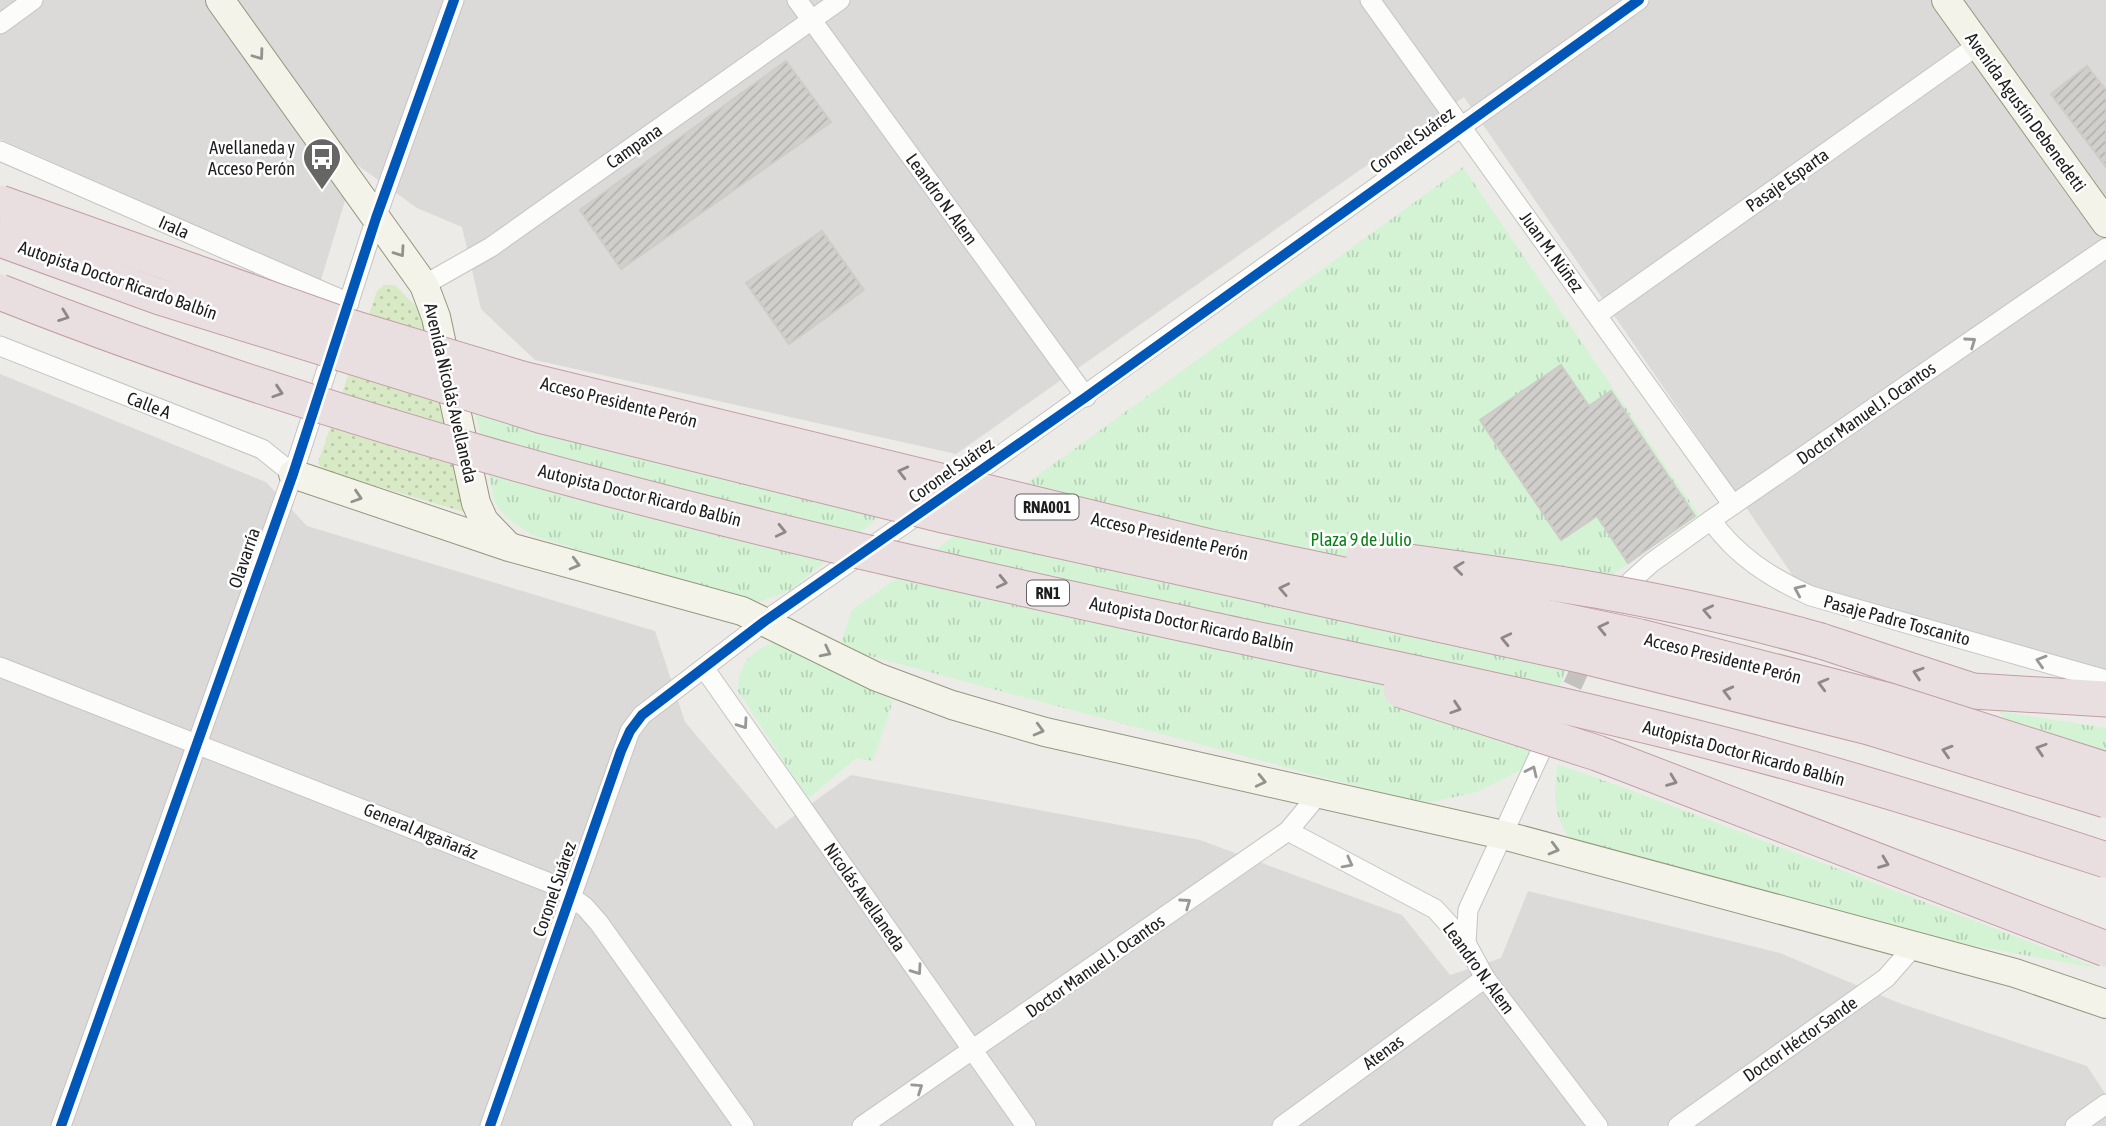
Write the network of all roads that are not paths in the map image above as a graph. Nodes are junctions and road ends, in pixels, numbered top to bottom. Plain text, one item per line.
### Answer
1 (33, 0) edge
2 (220, 0) edge
3 (454, 0) edge
4 (797, 0) edge
5 (840, 0) edge
6 (1370, 0) edge
7 (1639, 0) edge
8 (1946, 0) edge
9 (812, 20) junction
10 (0, 24) edge
11 (1978, 45) junction
12 (1460, 127) junction
13 (0, 150) edge
14 (0, 203) edge
15 (376, 218) junction
16 (2106, 223) edge
17 (0, 240) edge
18 (2106, 248) edge
19 (424, 285) junction
20 (0, 292) edge
21 (349, 303) junction
22 (1597, 315) junction
23 (0, 346) edge
24 (1086, 397) junction
25 (293, 474) junction
26 (1733, 505) junction
27 (1711, 520) junction
28 (1113, 523) junction
29 (509, 547) junction
30 (1630, 582) tunnel mouth
31 (765, 621) junction
32 (1204, 628) junction
33 (0, 667) edge
34 (704, 668) junction
35 (2106, 680) edge
36 (2106, 699) edge
37 (198, 743) junction
38 (1541, 751) dead end
39 (2106, 770) edge
40 (1318, 795) junction
41 (2106, 800) edge
42 (1288, 831) junction
43 (1503, 835) junction
44 (2106, 860) edge
45 (570, 894) junction
46 (1466, 943) junction
47 (1915, 945) junction
48 (2106, 949) edge
49 (1485, 978) junction
50 (2106, 1004) edge
51 (974, 1051) junction
52 (2106, 1104) edge
53 (61, 1126) edge
54 (490, 1126) edge
55 (744, 1126) edge
56 (862, 1126) edge
57 (1026, 1126) edge
58 (1282, 1126) edge
59 (1598, 1126) edge
60 (1678, 1126) edge
61 (2075, 1126) edge

1 - 10 street
2 -> 15 main road, Avenida Nicolás Avellaneda
3 - 15 street, Olavarría
4 - 9 street, Leandro N. Alem
5 - 9 street, Campana
6 - 12 street, Juan M. Núñez
7 - 12 street, Coronel Suárez
8 - 11 main road, Avenida Agustín Debenedetti
9 - 19 street, Campana
9 - 24 street, Leandro N. Alem
11 - 16 main road, Avenida Agustín Debenedetti
11 - 22 street, Pasaje Esparta
12 - 22 street, Juan M. Núñez
12 - 24 street, Coronel Suárez
13 - 21 street, Irala
28 -> 14 highway, Acceso Presidente Perón / RNA001, bridge
15 -> 19 main road, Avenida Nicolás Avellaneda
15 - 21 street, Olavarría
41 -> 17 highway, Autopista Doctor Ricardo Balbín, bridge
26 -> 18 street, Doctor Manuel J. Ocantos
19 - 29 main road, Avenida Nicolás Avellaneda
20 -> 32 highway, Autopista Doctor Ricardo Balbín / RN1, bridge
21 - 25 street, Olavarría
22 - 26 street, Juan M. Núñez
23 - 25 street, Calle A
24 - 31 street, Coronel Suárez
25 -> 29 main road
25 - 37 street, Olavarría
26 - 27 street, Doctor Manuel J. Ocantos
27 - 30 street, Doctor Manuel J. Ocantos
35 -> 27 street, Pasaje Padre Toscanito
36 -> 28 highway, bridge
39 -> 28 highway, Acceso Presidente Perón / RNA001, bridge
29 -> 31 main road
31 - 34 street, Coronel Suárez
31 -> 40 main road
32 - 44 highway, Autopista Doctor Ricardo Balbín / RN1, bridge
32 -> 48 highway, bridge
33 - 37 street, General Argañaráz
34 - 45 street, Coronel Suárez
34 -> 51 street, Nicolás Avellaneda
37 - 45 street, General Argañaráz
37 - 53 street, Olavarría
43 -> 38 street
40 - 42 street, Doctor Manuel J. Ocantos
40 - 43 main road
42 -> 46 street, Leandro N. Alem
51 -> 42 street, Doctor Manuel J. Ocantos
43 - 46 street
43 -> 47 main road
45 - 54 street, Coronel Suárez
45 - 55 street, General Argañaráz
46 - 49 street, Leandro N. Alem
47 - 50 main road
47 - 60 street, Doctor Héctor Sande
49 - 58 street, Atenas
49 - 59 street, Leandro N. Alem
56 -> 51 street, Doctor Manuel J. Ocantos
51 - 57 street, Nicolás Avellaneda
52 - 61 street

